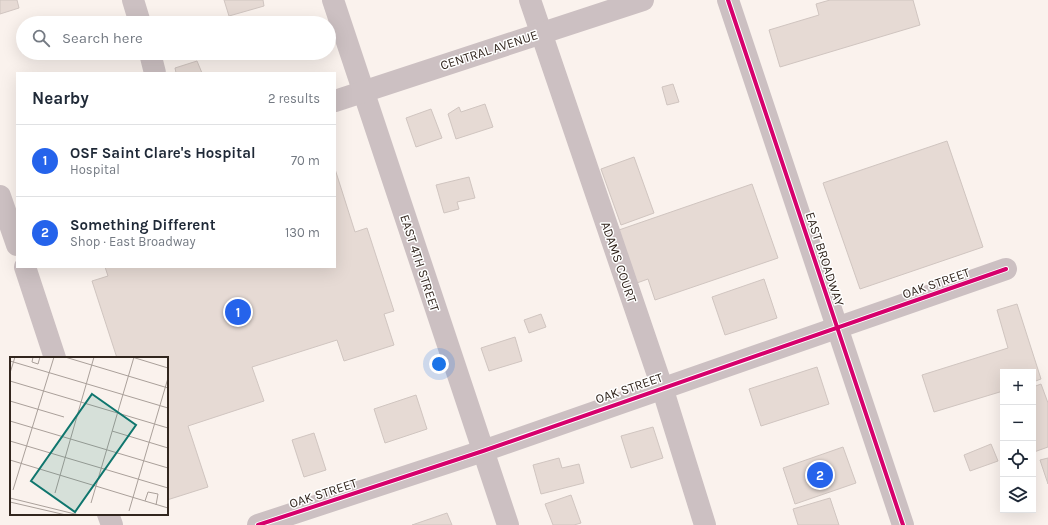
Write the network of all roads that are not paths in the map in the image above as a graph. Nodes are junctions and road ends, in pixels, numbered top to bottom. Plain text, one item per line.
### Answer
1 (133, 0) edge
2 (333, 0) edge
3 (530, 0) edge
4 (643, 0) edge
5 (728, 0) edge
6 (138, 16) edge
7 (541, 32) junction
8 (152, 60) edge
9 (155, 72) edge
10 (363, 91) junction
11 (336, 101) edge
12 (6, 207) edge
13 (16, 242) edge
14 (24, 268) edge
15 (1006, 269) dead end
16 (838, 328) junction
17 (55, 357) edge
18 (662, 387) junction
19 (483, 451) junction
20 (108, 515) edge
21 (112, 525) edge
22 (258, 525) edge
23 (508, 525) edge
24 (705, 525) edge
25 (903, 525) edge

1 - 6 street
2 - 10 street, EAST 4TH STREET
3 - 7 street, ADAMS COURT
4 - 7 street, CENTRAL AVENUE
5 - 16 street, EAST BROADWAY
7 - 10 street, CENTRAL AVENUE
7 - 18 street, ADAMS COURT
8 - 9 street
10 - 11 street, CENTRAL AVENUE
10 - 19 street, EAST 4TH STREET
12 - 13 street
14 - 17 street
15 - 16 street, OAK STREET
16 - 18 street, OAK STREET
16 - 25 street, EAST BROADWAY
18 - 19 street, OAK STREET
18 - 24 street, ADAMS COURT
19 - 22 street, OAK STREET
19 - 23 street, EAST 4TH STREET
20 - 21 street

